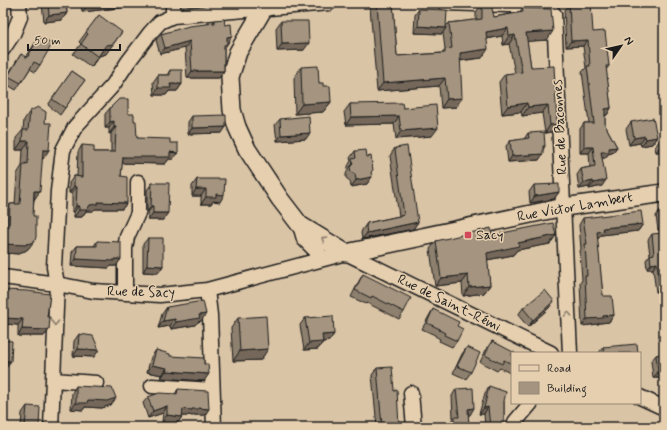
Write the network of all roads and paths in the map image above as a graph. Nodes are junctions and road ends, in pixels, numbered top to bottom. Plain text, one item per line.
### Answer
1 (19, 3) edge
2 (329, 3) edge
3 (445, 3) edge
4 (266, 6) edge
5 (173, 9) edge
6 (3, 49) edge
7 (138, 182) dead end
8 (664, 193) edge
9 (564, 207) junction
10 (300, 225) junction
11 (346, 253) junction
12 (323, 258) junction
13 (3, 276) edge
14 (57, 284) junction
15 (207, 290) junction
16 (125, 292) junction
17 (548, 352) edge
18 (570, 352) edge
19 (54, 380) junction
20 (96, 384) dead end
21 (152, 386) dead end
22 (212, 390) junction
23 (411, 393) dead end
24 (641, 397) edge
25 (530, 404) edge
26 (664, 408) edge
27 (51, 427) edge
28 (214, 427) edge
29 (414, 427) edge
30 (515, 427) edge

1 - 6 street
2 - 4 street
3 - 9 street, Rue de Baconnes
4 - 5 street
4 - 10 street
5 - 14 street
7 - 16 street
8 - 9 street, Rue Victor Lambert
9 - 11 street, Rue Victor Lambert
18 -> 9 street, Rue de Baconnes
11 -> 10 street
10 - 12 street
11 - 12 street, Rue de Sacy
11 - 17 street, Rue de Saint-Rémi
12 - 15 street, Rue de Sacy
13 - 14 street, Rue de Sacy
14 - 16 street, Rue de Sacy
14 -> 19 street
15 - 16 street, Rue de Sacy
15 - 22 street
19 - 20 street
19 - 27 street
21 - 22 street
22 - 28 street
23 - 29 street
24 - 26 street
25 - 30 street

